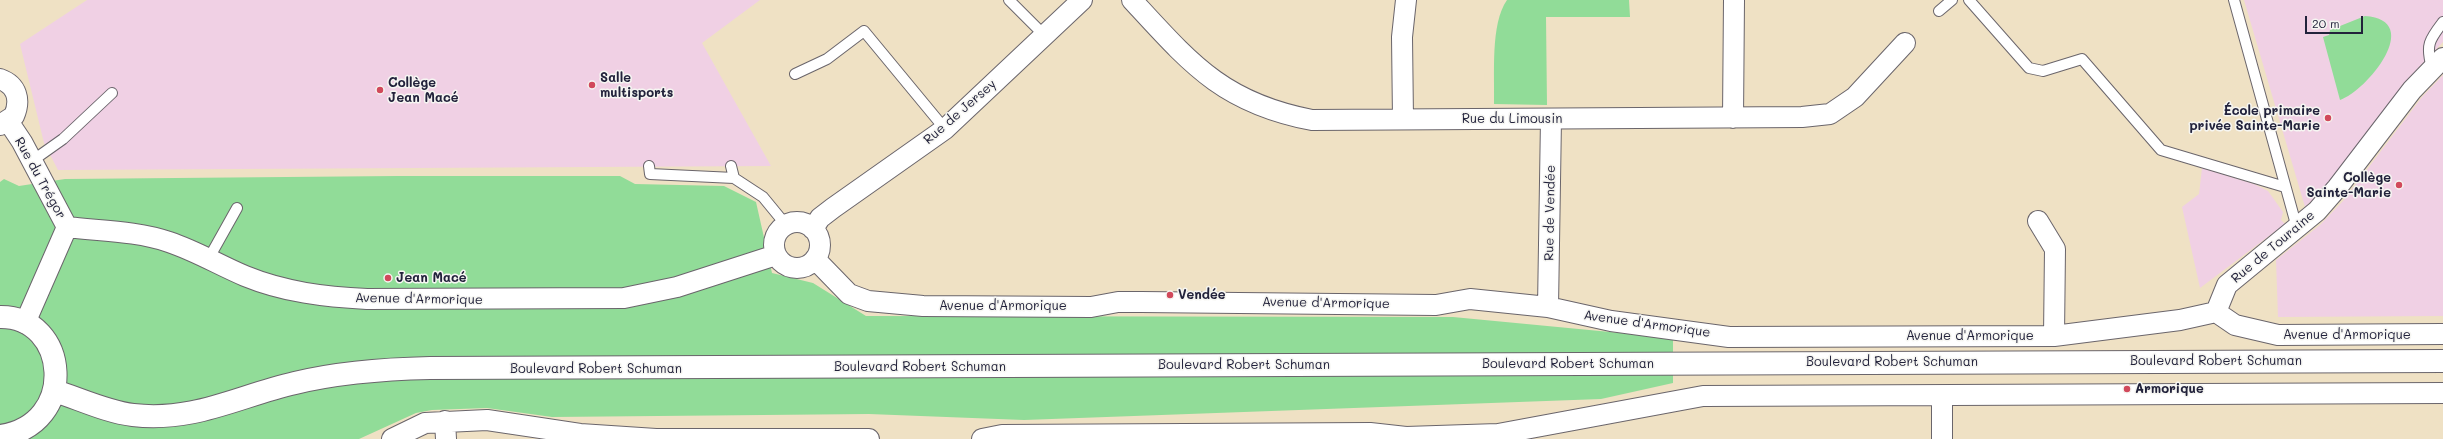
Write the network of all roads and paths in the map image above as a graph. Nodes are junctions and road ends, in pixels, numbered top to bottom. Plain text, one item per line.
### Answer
1 (1009, 0) edge
2 (1082, 0) edge
3 (1132, 0) edge
4 (1406, 0) edge
5 (1734, 0) edge
6 (1952, 0) edge
7 (1969, 0) edge
8 (2234, 0) edge
9 (1939, 11) dead end
10 (2443, 22) edge
11 (1044, 35) junction
12 (1905, 43) dead end
13 (2435, 69) edge
14 (795, 74) dead end
15 (0, 79) edge
16 (112, 93) dead end
17 (1733, 118) junction
18 (1403, 119) junction
19 (1551, 120) junction
20 (4, 123) edge
21 (945, 130) junction
22 (32, 161) junction
23 (649, 166) dead end
24 (732, 166) dead end
25 (734, 178) junction
26 (2285, 187) junction
27 (237, 208) dead end
28 (2038, 221) dead end
29 (786, 225) junction
30 (67, 227) junction
31 (2297, 228) junction
32 (813, 229) junction
33 (776, 255) junction
34 (209, 258) junction
35 (814, 259) junction
36 (1548, 308) junction
37 (2216, 312) junction
38 (0, 317) edge
39 (25, 323) junction
40 (2443, 334) edge
41 (2054, 336) junction
42 (2443, 361) edge
43 (55, 391) junction
44 (2443, 393) edge
45 (1942, 396) junction
46 (445, 430) edge
47 (0, 436) edge
48 (392, 439) edge
49 (656, 439) edge
50 (869, 439) edge
51 (982, 439) edge
52 (1942, 439) edge

1 - 11 lane
2 - 11 street, Rue de Jersey
3 - 18 street, Rue du Limousin
4 - 18 street
5 - 17 street
6 - 9 lane
7 - 26 lane
8 - 26 lane
10 - 13 lane
11 - 21 street, Rue de Jersey
12 - 17 street, Rue du Limousin
13 - 31 street, Rue de Touraine
14 - 21 lane
15 - 20 street
16 - 22 lane
17 - 19 street, Rue du Limousin
18 - 19 street, Rue du Limousin
19 - 36 street, Rue de Vendée
20 - 22 street, Rue du Trégor
21 - 32 street, Rue de Jersey
22 - 30 street, Rue du Trégor
23 - 25 lane
24 - 25 lane
25 - 29 lane
26 - 31 lane
27 - 34 lane
28 - 41 street
29 - 32 street
29 - 33 street
30 - 34 street, Avenue d'Armorique
30 - 39 street, Rue du Trégor
31 - 37 street, Rue de Touraine
32 - 35 street
33 - 34 street, Avenue d'Armorique
33 - 35 street
35 - 36 street, Avenue d'Armorique
36 - 41 street, Avenue d'Armorique
37 - 40 street, Avenue d'Armorique
37 - 41 street, Avenue d'Armorique
38 - 39 main road
39 - 43 main road
42 - 43 main road, Boulevard Robert Schuman
43 - 47 main road
44 - 45 street
45 - 51 street
45 - 52 street
46 - 48 street
46 - 49 street
49 - 50 street

